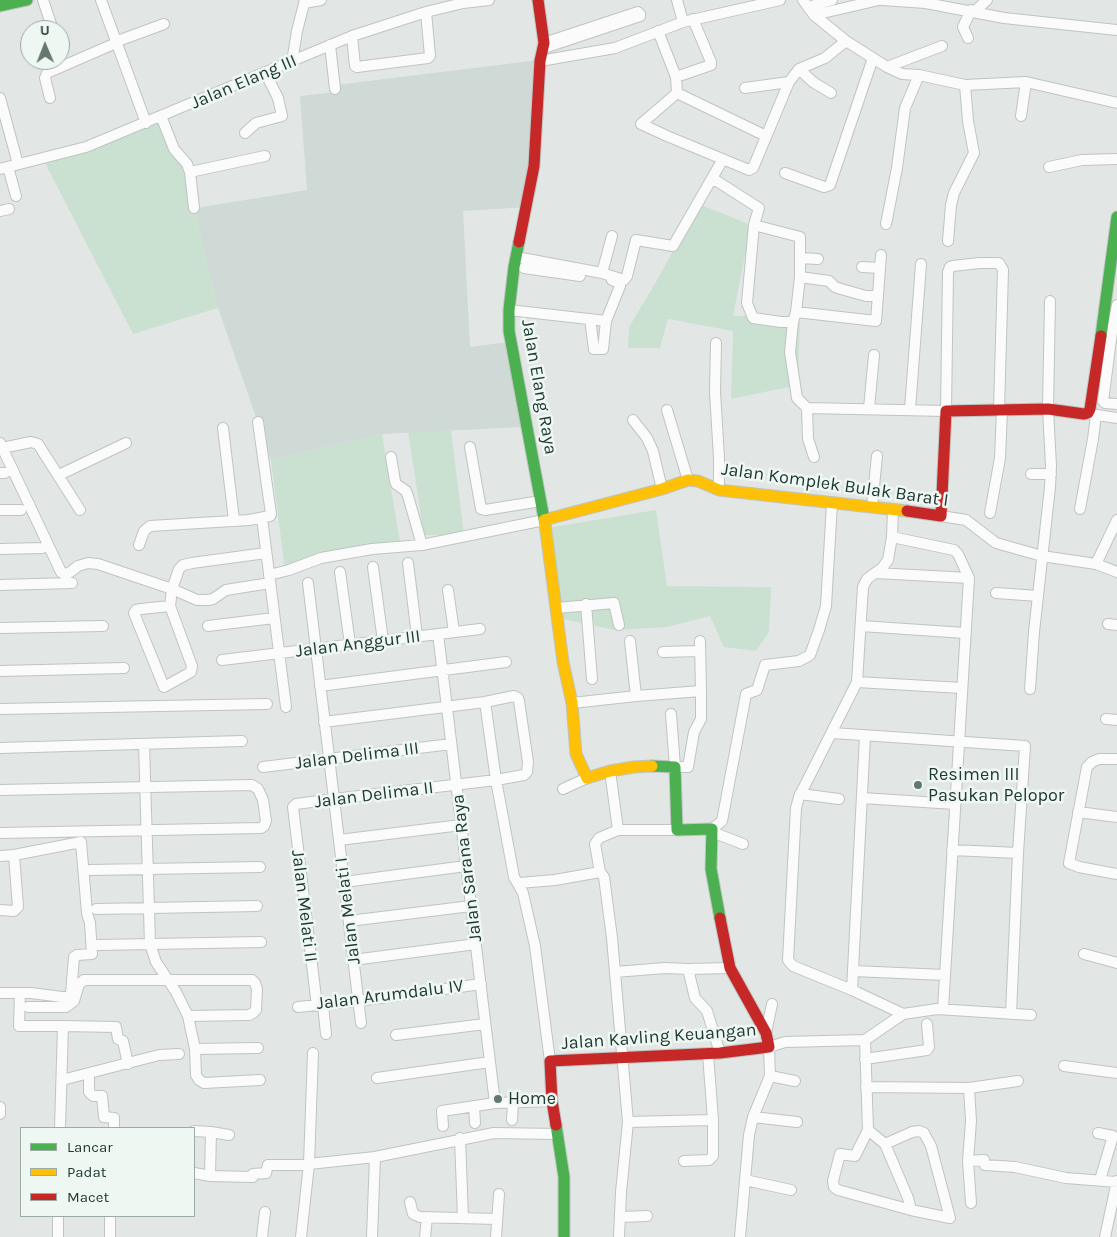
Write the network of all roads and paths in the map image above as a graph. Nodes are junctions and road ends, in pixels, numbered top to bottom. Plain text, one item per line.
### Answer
1 (27, 0) edge
2 (42, 0) edge
3 (101, 0) edge
4 (321, 0) edge
5 (489, 0) edge
6 (677, 0) edge
7 (780, 0) edge
8 (832, 0) edge
9 (881, 0) edge
10 (987, 0) edge
11 (305, 1) edge
12 (541, 1) edge
13 (926, 1) edge
14 (754, 2) edge
15 (0, 6) edge
16 (808, 7) edge
17 (973, 11) junction
18 (426, 12) junction
19 (693, 19) junction
20 (49, 20) edge
21 (682, 22) junction
22 (164, 24) dead end
23 (1117, 30) edge
24 (658, 31) junction
25 (352, 36) junction
26 (968, 38) dead end
27 (846, 41) junction
28 (116, 43) junction
29 (544, 45) junction
30 (330, 46) junction
31 (942, 46) dead end
32 (873, 58) junction
33 (540, 61) junction
34 (292, 62) junction
35 (887, 67) junction
36 (799, 69) junction
37 (265, 72) junction
38 (919, 75) junction
39 (676, 77) junction
40 (789, 82) junction
41 (1026, 82) junction
42 (965, 84) junction
43 (744, 88) dead end
44 (336, 89) dead end
45 (677, 92) junction
46 (831, 93) dead end
47 (0, 98) edge
48 (50, 98) dead end
49 (1117, 103) edge
50 (161, 116) junction
51 (1021, 116) dead end
52 (146, 122) junction
53 (245, 133) dead end
54 (766, 136) junction
55 (265, 156) dead end
56 (723, 159) junction
57 (1117, 159) edge
58 (8, 167) edge
59 (1049, 167) dead end
60 (190, 172) junction
61 (785, 173) dead end
62 (712, 178) junction
63 (16, 196) dead end
64 (194, 208) dead end
65 (1117, 217) edge
66 (886, 224) dead end
67 (754, 226) junction
68 (612, 236) dead end
69 (948, 241) dead end
70 (881, 255) dead end
71 (516, 256) junction
72 (800, 258) junction
73 (818, 259) dead end
74 (921, 264) dead end
75 (862, 267) dead end
76 (524, 268) dead end
77 (880, 268) junction
78 (602, 273) junction
79 (800, 277) junction
80 (878, 296) junction
81 (1050, 301) dead end
82 (1117, 305) edge
83 (508, 310) junction
84 (796, 312) junction
85 (590, 319) junction
86 (606, 321) junction
87 (792, 322) junction
88 (1108, 331) edge
89 (716, 342) dead end
90 (874, 355) dead end
91 (1117, 404) edge
92 (807, 408) junction
93 (869, 408) junction
94 (910, 409) junction
95 (1048, 409) junction
96 (666, 410) dead end
97 (1001, 410) junction
98 (946, 411) junction
99 (1092, 414) junction
100 (1117, 418) edge
101 (633, 420) dead end
102 (258, 422) dead end
103 (223, 428) dead end
104 (126, 443) dead end
105 (1, 445) edge
106 (470, 447) dead end
107 (876, 456) dead end
108 (391, 457) dead end
109 (814, 458) dead end
110 (1031, 474) dead end
111 (1050, 474) junction
112 (59, 475) junction
113 (688, 480) junction
114 (662, 490) junction
115 (719, 490) junction
116 (541, 501) junction
117 (832, 503) junction
118 (872, 506) junction
119 (1080, 509) dead end
120 (0, 510) edge
121 (21, 510) dead end
122 (80, 510) dead end
123 (893, 510) junction
124 (990, 513) dead end
125 (941, 516) junction
126 (262, 518) junction
127 (234, 520) junction
128 (544, 520) junction
129 (1117, 520) edge
130 (892, 537) junction
131 (139, 545) dead end
132 (422, 545) junction
133 (42, 548) dead end
134 (0, 549) edge
135 (266, 553) junction
136 (1042, 556) junction
137 (408, 563) dead end
138 (1096, 564) junction
139 (373, 567) dead end
140 (340, 572) dead end
141 (1117, 572) edge
142 (874, 573) junction
143 (969, 578) junction
144 (269, 579) junction
145 (72, 583) dead end
146 (308, 583) dead end
147 (0, 585) edge
148 (172, 589) junction
149 (448, 590) dead end
150 (996, 593) dead end
151 (1038, 596) junction
152 (586, 604) junction
153 (170, 606) junction
154 (558, 608) junction
155 (274, 618) junction
156 (619, 625) dead end
157 (103, 626) dead end
158 (208, 626) dead end
159 (861, 626) junction
160 (0, 628) edge
161 (480, 629) dead end
162 (454, 632) junction
163 (965, 633) junction
164 (438, 634) junction
165 (417, 636) junction
166 (383, 640) junction
167 (630, 640) dead end
168 (350, 644) junction
169 (315, 649) junction
170 (663, 652) dead end
171 (279, 653) junction
172 (222, 660) dead end
173 (506, 662) dead end
174 (124, 668) dead end
175 (442, 670) junction
176 (0, 672) edge
177 (592, 679) dead end
178 (857, 682) junction
179 (320, 686) junction
180 (962, 688) junction
181 (1030, 689) dead end
182 (701, 691) junction
183 (636, 696) junction
184 (485, 702) junction
185 (572, 703) junction
186 (267, 704) dead end
187 (286, 707) dead end
188 (447, 707) junction
189 (0, 709) edge
190 (670, 714) dead end
191 (324, 722) junction
192 (832, 733) junction
193 (865, 736) junction
194 (242, 741) dead end
195 (959, 743) junction
196 (144, 744) junction
197 (452, 744) junction
198 (0, 748) edge
199 (329, 759) junction
200 (1117, 759) edge
201 (675, 767) junction
202 (263, 768) dead end
203 (610, 771) junction
204 (588, 778) junction
205 (496, 780) junction
206 (456, 785) junction
207 (145, 787) junction
208 (563, 789) dead end
209 (0, 790) edge
210 (800, 794) junction
211 (862, 798) junction
212 (334, 799) junction
213 (839, 799) dead end
214 (955, 804) junction
215 (293, 807) joint
216 (1078, 812) junction
217 (1117, 817) edge
218 (461, 825) junction
219 (146, 830) junction
220 (618, 830) junction
221 (677, 830) junction
222 (712, 831) junction
223 (0, 834) edge
224 (339, 840) junction
225 (743, 844) dead end
226 (952, 850) junction
227 (1018, 853) junction
228 (14, 855) junction
229 (0, 856) edge
230 (466, 866) junction
231 (260, 867) dead end
232 (148, 869) junction
233 (90, 870) dead end
234 (600, 872) junction
235 (1117, 874) edge
236 (344, 882) junction
237 (519, 883) junction
238 (258, 906) dead end
239 (471, 906) junction
240 (148, 908) junction
241 (96, 909) dead end
242 (0, 910) edge
243 (349, 921) junction
244 (261, 942) dead end
245 (150, 944) junction
246 (476, 944) junction
247 (97, 945) dead end
248 (1084, 954) dead end
249 (354, 960) junction
250 (1117, 963) edge
251 (730, 968) junction
252 (688, 969) junction
253 (853, 971) junction
254 (615, 972) junction
255 (945, 975) junction
256 (168, 980) junction
257 (480, 984) junction
258 (852, 990) junction
259 (0, 993) edge
260 (20, 993) junction
261 (358, 1001) junction
262 (772, 1004) dead end
263 (320, 1005) junction
264 (28, 1006) dead end
265 (298, 1007) dead end
266 (943, 1009) junction
267 (903, 1014) junction
268 (1011, 1014) junction
269 (1031, 1015) dead end
270 (188, 1016) junction
271 (361, 1023) dead end
272 (485, 1024) junction
273 (927, 1024) dead end
274 (63, 1026) junction
275 (766, 1033) junction
276 (326, 1034) dead end
277 (396, 1035) dead end
278 (865, 1040) junction
279 (768, 1047) junction
280 (258, 1048) dead end
281 (195, 1049) junction
282 (313, 1053) dead end
283 (179, 1054) dead end
284 (714, 1054) junction
285 (622, 1058) junction
286 (865, 1059) junction
287 (550, 1061) junction
288 (490, 1062) junction
289 (128, 1064) junction
290 (1064, 1066) dead end
291 (1117, 1073) edge
292 (88, 1074) junction
293 (770, 1076) junction
294 (377, 1078) dead end
295 (62, 1080) junction
296 (260, 1080) dead end
297 (795, 1081) dead end
298 (1018, 1081) dead end
299 (866, 1087) junction
300 (969, 1088) junction
301 (552, 1101) junction
302 (512, 1102) junction
303 (495, 1103) junction
304 (474, 1106) junction
305 (0, 1107) edge
306 (0, 1114) edge
307 (753, 1117) junction
308 (512, 1120) dead end
309 (713, 1120) junction
310 (628, 1122) junction
311 (797, 1122) dead end
312 (114, 1123) edge
313 (475, 1123) dead end
314 (443, 1126) dead end
315 (60, 1127) edge
316 (868, 1130) junction
317 (195, 1132) edge
318 (211, 1132) junction
319 (1098, 1133) dead end
320 (558, 1134) junction
321 (230, 1135) dead end
322 (460, 1138) junction
323 (884, 1144) junction
324 (376, 1157) junction
325 (684, 1161) dead end
326 (968, 1161) junction
327 (309, 1165) junction
328 (195, 1173) edge
329 (210, 1176) junction
330 (745, 1180) junction
331 (1100, 1180) junction
332 (1117, 1182) edge
333 (791, 1190) dead end
334 (499, 1194) dead end
335 (410, 1202) dead end
336 (971, 1204) dead end
337 (911, 1210) junction
338 (265, 1212) dead end
339 (647, 1216) dead end
340 (58, 1217) edge
341 (110, 1217) edge
342 (427, 1217) junction
343 (620, 1217) junction
344 (463, 1218) junction
345 (497, 1219) junction
346 (58, 1237) edge
347 (110, 1237) edge
348 (262, 1237) edge
349 (301, 1237) edge
350 (372, 1237) edge
351 (425, 1237) edge
352 (496, 1237) edge
353 (564, 1237) edge
354 (619, 1237) edge
355 (740, 1237) edge
356 (1105, 1237) edge

1 - 15 street
2 - 20 street
3 - 28 street
4 - 11 street
5 - 18 street, Jalan Elang III
6 - 21 street
7 - 14 street
8 - 16 street
9 - 13 street
9 - 16 street
10 - 17 street
11 - 34 street
12 - 29 street, Jalan Elang Raya
13 - 17 street
14 - 19 street
16 - 27 street
17 - 23 street
17 - 26 street
18 - 25 street, Jalan Elang III
18 - 25 street
19 - 21 street
19 - 39 street
21 - 24 street
22 - 28 street
24 - 33 street
24 - 39 street
25 - 30 street, Jalan Elang III
27 - 32 street
27 - 36 street
28 - 48 street
28 - 52 street
29 - 29 street
29 - 33 street, Jalan Elang Raya
30 - 34 street, Jalan Elang III
30 - 44 street
31 - 35 street
32 - 35 street
32 - 61 street
33 - 71 street, Jalan Elang Raya
34 - 37 street, Jalan Elang III
35 - 38 street
36 - 40 street
36 - 46 street
37 - 50 street, Jalan Elang III
37 - 53 street
38 - 42 street
38 - 66 street
39 - 45 street
40 - 43 street
40 - 54 street
41 - 42 street
41 - 49 street
41 - 51 street
42 - 69 street
45 - 54 street
45 - 56 street
47 - 58 street
50 - 52 street, Jalan Elang III
50 - 60 street
52 - 58 street, Jalan Elang III
54 - 56 street
55 - 60 street
56 - 62 street
57 - 59 street
58 - 63 street
60 - 64 street
62 - 67 street
62 - 78 street
65 - 88 street
67 - 72 street
67 - 87 street
68 - 78 street
70 - 77 street
71 - 78 street
71 - 83 street, Jalan Elang Raya
72 - 73 street
72 - 79 street
74 - 94 street
75 - 77 street
76 - 86 street
77 - 80 street
79 - 80 street
79 - 84 street
80 - 84 street
81 - 95 street
82 - 88 street
83 - 85 street
83 - 116 street, Jalan Elang Raya
84 - 87 street
85 - 86 street
85 - 86 street
87 - 92 street
88 - 91 street
88 - 99 street
89 - 115 street
90 - 93 street
92 - 93 street
92 - 109 street
93 - 94 street
94 - 98 street
95 - 97 street
95 - 99 street
95 - 111 street
96 - 113 street
97 - 98 street
97 - 98 street
97 - 124 street
98 - 125 street
99 - 100 street
99 - 119 street
101 - 114 street
102 - 126 street
103 - 127 street
104 - 112 street
105 - 112 street
105 - 148 street
106 - 116 street
107 - 118 street
108 - 132 street
110 - 111 street
111 - 136 street
112 - 122 street
113 - 114 street
113 - 115 street, Jalan Komplek Bulak Barat I
114 - 128 street
115 - 117 street, Jalan Komplek Bulak Barat I
116 - 128 street, Jalan Elang Raya
117 - 118 street, Jalan Komplek Bulak Barat I
117 - 222 street
118 - 123 street, Jalan Komplek Bulak Barat I
120 - 121 street
123 - 125 street, Jalan Komplek Bulak Barat I
123 - 130 street
125 - 136 street, Jalan Komplek Bulak Barat I
126 - 127 street
126 - 135 street
127 - 131 street
128 - 132 street
128 - 154 street, Jalan Elang Raya
129 - 138 street
130 - 142 street
130 - 143 street
132 - 144 street
133 - 134 street
135 - 144 street
135 - 148 street
136 - 138 street, Jalan Komplek Bulak Barat I
136 - 151 street
137 - 165 street
138 - 141 street, Jalan Komplek Bulak Barat I
139 - 166 street
140 - 168 street
142 - 143 street
142 - 159 street
143 - 163 street
144 - 148 street
144 - 155 street
145 - 147 street
146 - 169 street, Jalan Melati I
148 - 153 street
149 - 162 street
150 - 151 street
151 - 181 street
152 - 154 street
152 - 156 street
152 - 177 street
153 - 153 street
154 - 185 street, Jalan Elang Raya
155 - 158 street
155 - 171 street
157 - 160 street
159 - 163 street
159 - 178 street
161 - 162 street, Jalan Anggur III
162 - 164 street, Jalan Anggur III
163 - 180 street
164 - 165 street, Jalan Anggur III
164 - 175 street, Jalan Sarana Raya
165 - 166 street, Jalan Anggur III
166 - 168 street, Jalan Anggur III
167 - 183 street
168 - 169 street, Jalan Anggur III
169 - 171 street, Jalan Anggur III
169 - 179 street, Jalan Melati I
170 - 182 street
171 - 172 street, Jalan Anggur III
171 - 187 street
173 - 175 street
174 - 176 street
175 - 179 street
175 - 188 street, Jalan Sarana Raya
178 - 180 street
178 - 192 street
179 - 191 street, Jalan Melati I
180 - 195 street
182 - 183 street
182 - 201 street
183 - 185 street
184 - 188 street
184 - 205 street
184 - 205 street, Jalan Delima II
185 - 204 street, Jalan Elang Raya
186 - 189 street
188 - 191 street
188 - 197 street, Jalan Sarana Raya
190 - 201 street
191 - 199 street, Jalan Melati I
192 - 193 street
192 - 210 street
193 - 195 street
193 - 211 street
194 - 196 street
195 - 214 street
195 - 227 street
196 - 198 street
196 - 207 street
197 - 199 street, Jalan Delima III
197 - 206 street, Jalan Sarana Raya
199 - 202 street, Jalan Delima III
199 - 212 street, Jalan Melati I
200 - 216 street
201 - 203 street
201 - 221 street
203 - 204 street
203 - 220 street
204 - 208 street
205 - 206 street, Jalan Delima II
205 - 237 street
206 - 212 street, Jalan Delima II
206 - 218 street, Jalan Sarana Raya
207 - 209 street
207 - 219 street
207 - 219 street
210 - 213 street
210 - 258 street
211 - 214 street
211 - 253 street
212 - 215 street, Jalan Delima II
212 - 224 street, Jalan Melati I
214 - 226 street
215 - 263 street, Jalan Melati II
216 - 217 street
216 - 235 street
218 - 224 street
218 - 230 street, Jalan Sarana Raya
219 - 223 street
219 - 232 street
220 - 221 street
220 - 234 street
221 - 222 street
222 - 225 street
222 - 251 street
224 - 236 street, Jalan Melati I
226 - 227 street
226 - 255 street
227 - 268 street
228 - 229 street
228 - 242 street
228 - 260 street
230 - 236 street
230 - 239 street, Jalan Sarana Raya
231 - 232 street
232 - 233 street
232 - 240 street
234 - 237 street
234 - 254 street
236 - 243 street, Jalan Melati I
237 - 287 street
238 - 240 street
239 - 243 street
239 - 246 street, Jalan Sarana Raya
240 - 241 street
240 - 245 street
243 - 249 street, Jalan Melati I
244 - 245 street
245 - 247 street
245 - 256 street
246 - 249 street
246 - 257 street, Jalan Sarana Raya
248 - 250 street
249 - 261 street, Jalan Melati I
251 - 252 street
251 - 275 street
252 - 254 street
252 - 284 street
253 - 255 street
253 - 258 street
254 - 285 street
255 - 266 street
256 - 264 street
256 - 270 street
256 - 270 street
257 - 261 street, Jalan Arumdalu IV
257 - 272 street, Jalan Sarana Raya
258 - 267 street
259 - 260 street
260 - 274 street
261 - 263 street, Jalan Arumdalu IV
261 - 271 street, Jalan Melati I
262 - 275 street
263 - 265 street, Jalan Arumdalu IV
263 - 276 street, Jalan Melati II
266 - 267 street
266 - 268 street
267 - 278 street
268 - 269 street
270 - 281 street
272 - 277 street
272 - 288 street, Jalan Sarana Raya
273 - 286 street
274 - 289 street
274 - 295 street
275 - 279 street
278 - 279 street
278 - 286 street
279 - 284 street, Jalan Kavling Keuangan
279 - 293 street
280 - 281 street
281 - 296 street
282 - 327 street
283 - 289 street
284 - 285 street, Jalan Kavling Keuangan
284 - 309 street
285 - 287 street, Jalan Kavling Keuangan
285 - 310 street
286 - 299 street
287 - 301 street, Jalan Kavling Keuangan
288 - 294 street
288 - 303 street, Jalan Sarana Raya
289 - 292 street
290 - 291 street
292 - 295 street
292 - 312 street
293 - 297 street
293 - 307 street
295 - 315 street
298 - 300 street
299 - 300 street
299 - 316 street
300 - 326 street
301 - 302 street
301 - 320 street, Jalan Kavling Keuangan
302 - 303 street
302 - 308 street
303 - 304 street
304 - 313 street
304 - 314 street
305 - 306 street
307 - 311 street
307 - 330 street
309 - 310 street
309 - 325 street
310 - 343 street
316 - 323 street
316 - 337 street
317 - 318 street
318 - 321 street
318 - 329 street
319 - 331 street
320 - 322 street
320 - 353 street, Jalan Kavling Keuangan
322 - 324 street
322 - 344 street
323 - 337 street
323 - 337 street
324 - 327 street
324 - 350 street
326 - 331 street
326 - 336 street
327 - 329 street
327 - 349 street
328 - 329 street
330 - 333 street
330 - 355 street
331 - 332 street
332 - 356 street
334 - 345 street
335 - 342 street
338 - 348 street
339 - 343 street
340 - 346 street
341 - 347 street
342 - 344 street
342 - 351 street
343 - 354 street
344 - 345 street
345 - 352 street

